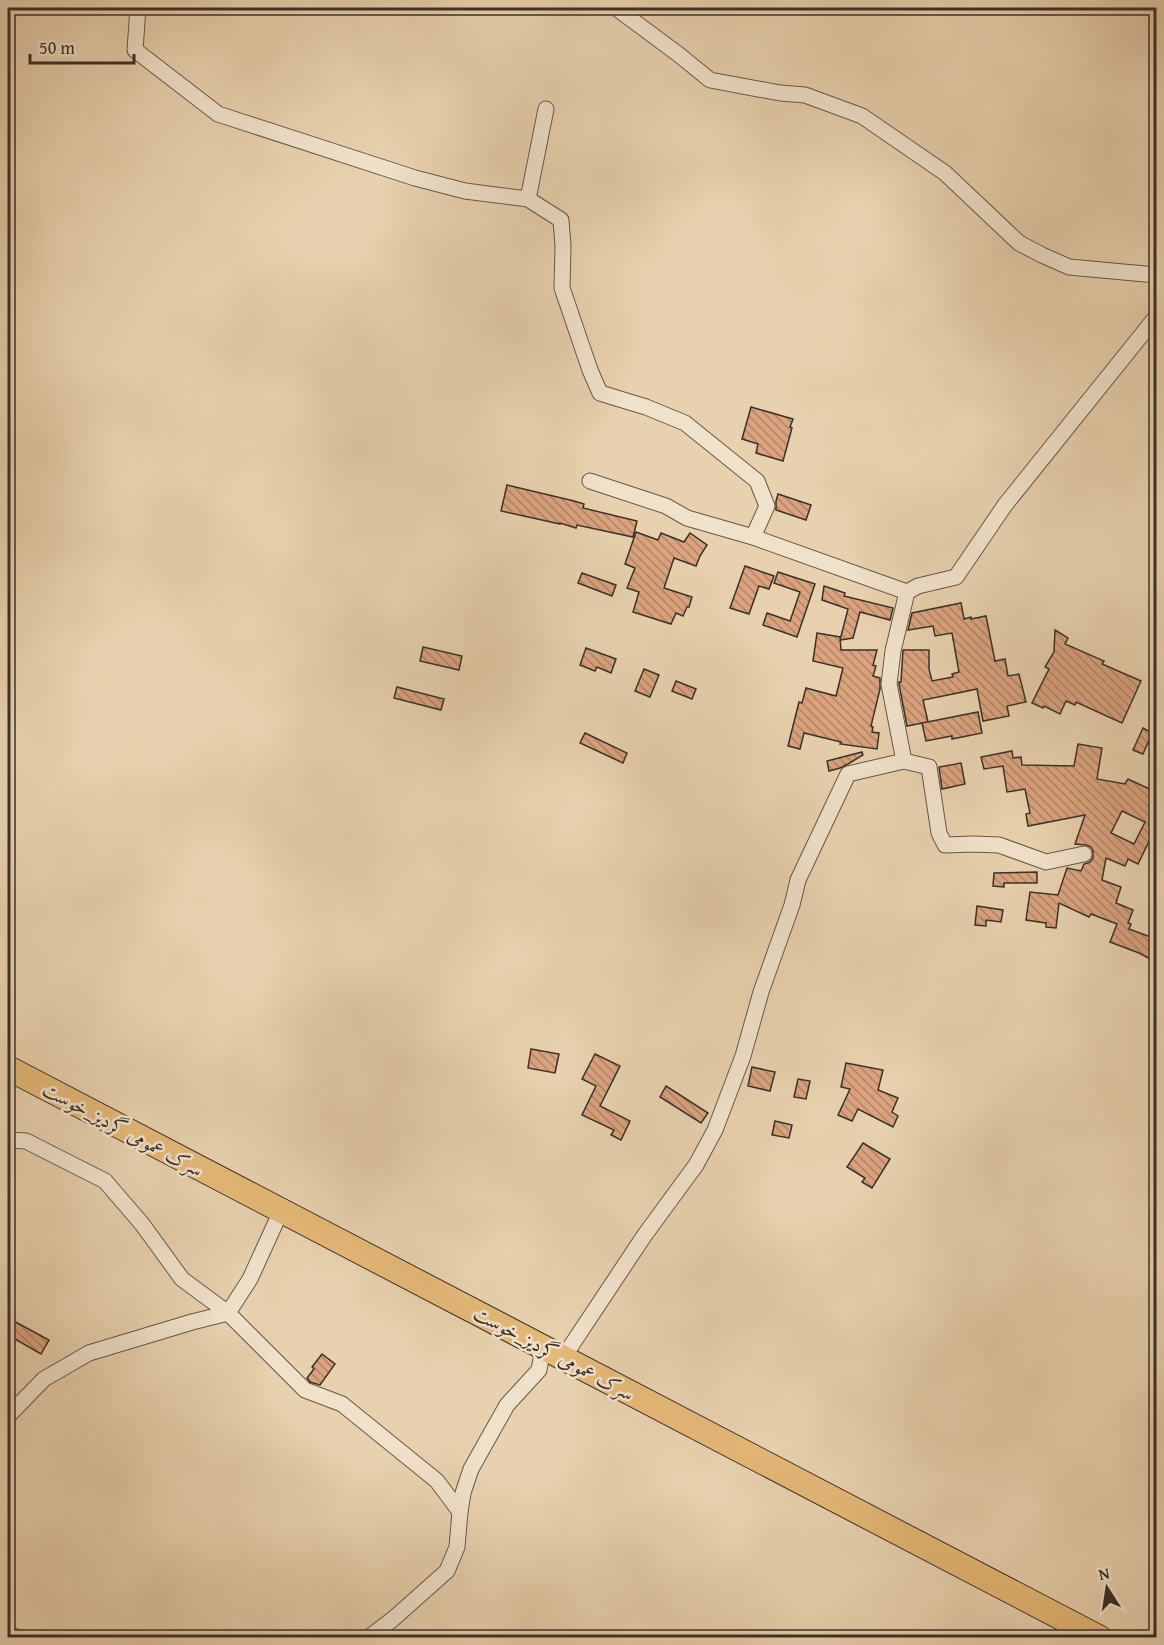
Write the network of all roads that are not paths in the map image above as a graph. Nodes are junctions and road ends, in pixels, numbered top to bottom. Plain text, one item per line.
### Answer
1 (138, 8) edge
2 (616, 8) edge
3 (546, 109) dead end
4 (528, 199) junction
5 (1156, 275) edge
6 (1156, 317) edge
7 (590, 481) dead end
8 (753, 537) junction
9 (907, 592) junction
10 (904, 761) junction
11 (1084, 854) dead end
12 (8, 1068) edge
13 (8, 1140) edge
14 (280, 1211) junction
15 (228, 1313) junction
16 (553, 1353) junction
17 (8, 1416) edge
18 (460, 1512) junction
19 (8, 1634) edge
20 (18, 1638) edge
21 (368, 1638) edge
22 (1101, 1638) edge

1 - 4 street
2 - 5 street
3 - 4 street
4 - 8 street
6 - 9 street
7 - 8 street
8 - 9 street
9 - 10 street
10 - 11 street
10 - 16 street
12 - 14 highway, سرک عمومی گردیز_خوست
13 - 15 street
14 - 15 street
14 - 16 highway, سرک عمومی گردیز_خوست
15 - 17 street
15 - 18 street
16 - 18 street
16 - 22 highway, سرک عمومی گردیز_خوست
18 - 21 street
19 - 20 street

